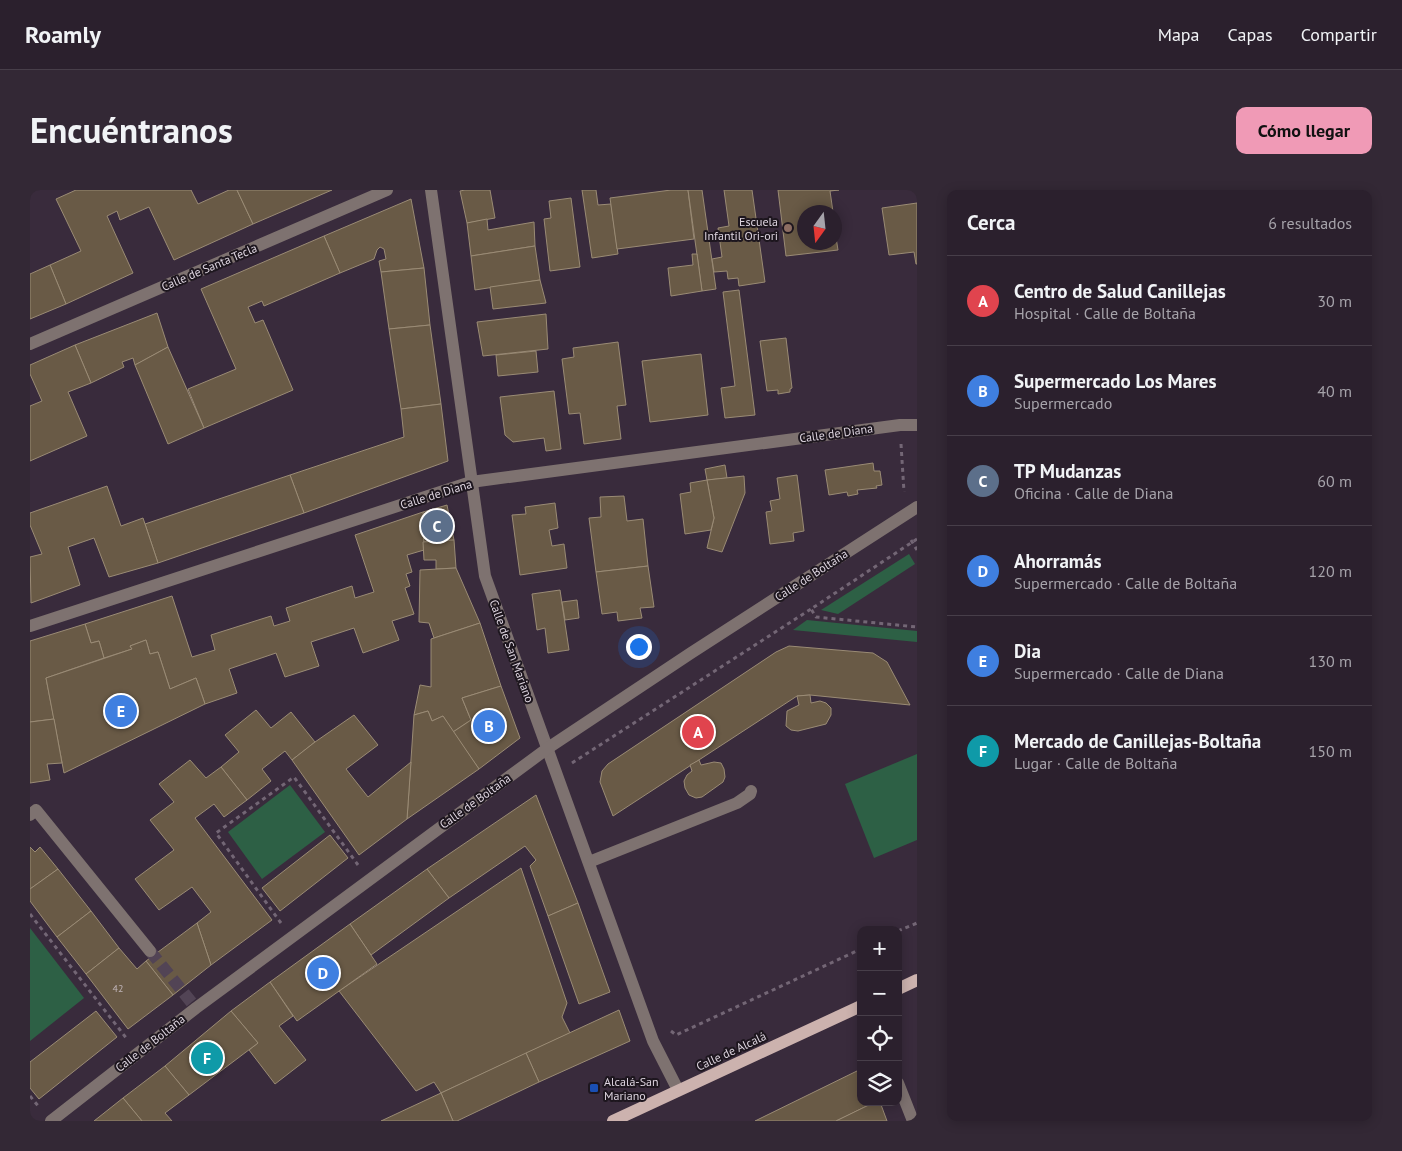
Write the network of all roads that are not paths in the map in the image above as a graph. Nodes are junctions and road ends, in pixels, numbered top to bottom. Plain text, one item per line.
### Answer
1 (387, 190) edge
2 (431, 190) edge
3 (30, 344) edge
4 (917, 425) edge
5 (471, 482) junction
6 (917, 507) edge
7 (30, 626) edge
8 (548, 748) junction
9 (751, 791) dead end
10 (30, 815) edge
11 (589, 862) junction
12 (150, 951) tunnel mouth
13 (917, 980) edge
14 (902, 987) edge
15 (857, 1008) edge
16 (678, 1090) junction
17 (902, 1093) edge
18 (51, 1121) edge
19 (613, 1121) edge
20 (913, 1121) edge

1 - 3 street, Calle de Santa Tecla
2 - 5 street, Calle de San Mariano
4 - 5 street, Calle de Diana
5 - 7 street, Calle de Diana
5 - 8 street, Calle de San Mariano
6 - 8 street, Calle de Boltaña
8 - 11 street, Calle de San Mariano
8 - 18 street, Calle de Boltaña
9 - 11 street
10 - 12 street
11 - 16 street, Calle de San Mariano
13 - 14 main road
15 - 16 main road, Calle de Alcalá
16 - 19 main road, Calle de Alcalá
17 - 20 street

